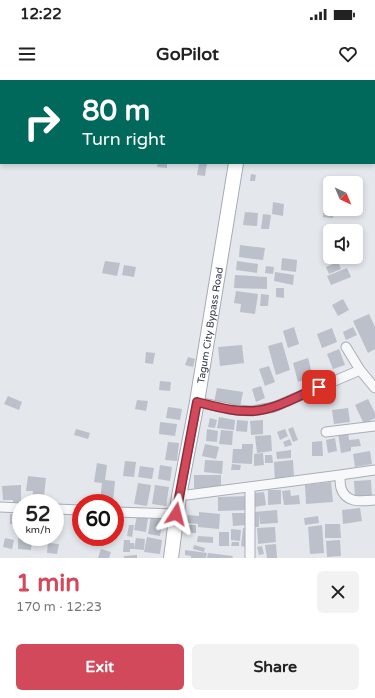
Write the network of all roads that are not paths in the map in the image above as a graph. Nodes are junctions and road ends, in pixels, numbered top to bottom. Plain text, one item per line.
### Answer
1 (236, 164) edge
2 (346, 347) dead end
3 (360, 370) junction
4 (375, 388) edge
5 (197, 402) junction
6 (375, 426) edge
7 (326, 432) dead end
8 (375, 470) edge
9 (340, 475) junction
10 (250, 487) junction
11 (179, 496) junction
12 (375, 500) edge
13 (0, 507) edge
14 (12, 508) edge
15 (124, 512) edge
16 (176, 514) junction
17 (171, 558) edge
18 (250, 558) edge

1 - 5 main road, Tagum City Bypass Road
2 - 3 street
3 - 4 street
3 - 5 street
5 - 11 main road, Tagum City Bypass Road
6 - 7 street
8 - 9 street
9 - 10 street
9 - 12 street
10 - 11 street
10 - 18 street
11 - 16 main road, Tagum City Bypass Road
13 - 14 street
15 - 16 street
16 - 17 main road, Tagum City Bypass Road

